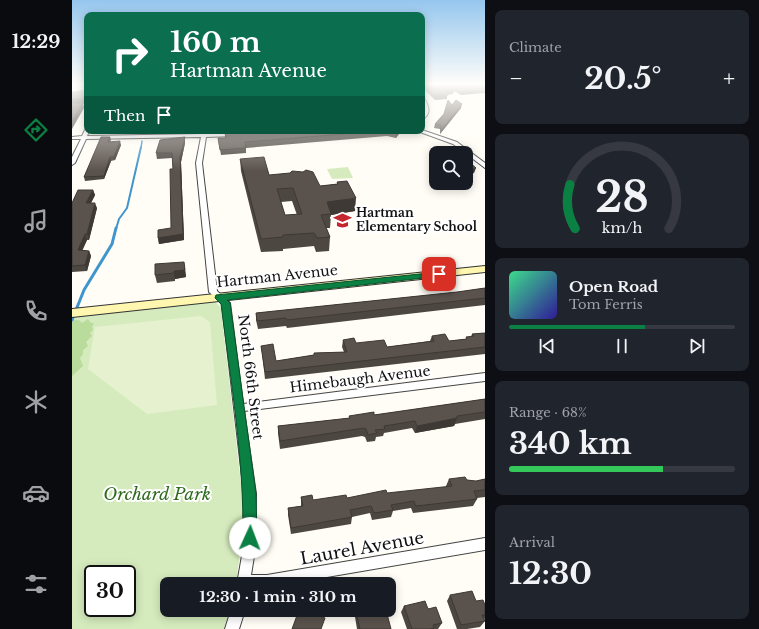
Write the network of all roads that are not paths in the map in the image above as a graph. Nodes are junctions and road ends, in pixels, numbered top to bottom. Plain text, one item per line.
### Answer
1 (425, 132) edge
2 (86, 134) edge
3 (204, 134) edge
4 (241, 135) edge
5 (72, 138) edge
6 (84, 138) junction
7 (72, 163) edge
8 (485, 166) edge
9 (485, 269) edge
10 (219, 298) junction
11 (72, 313) edge
12 (485, 377) edge
13 (239, 408) junction
14 (485, 544) edge
15 (245, 577) edge
16 (291, 577) edge
17 (236, 617) edge
18 (232, 629) edge

1 - 8 street
2 - 6 street
3 - 4 street
3 - 6 street
3 - 10 street, North 66th Street
5 - 6 street
6 - 7 street
9 - 10 main road, Hartman Avenue
10 - 11 main road, Hartman Avenue
10 - 13 street, North 66th Street
12 - 13 street, Himebaugh Avenue
13 - 15 street, North 66th Street
14 - 16 street, Laurel Avenue
17 - 18 street

